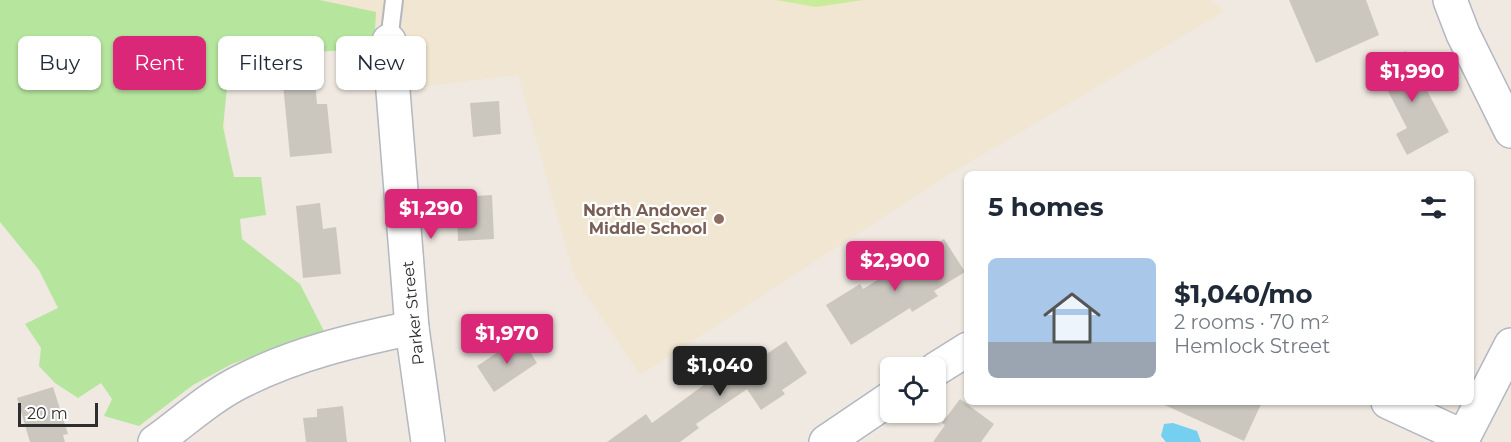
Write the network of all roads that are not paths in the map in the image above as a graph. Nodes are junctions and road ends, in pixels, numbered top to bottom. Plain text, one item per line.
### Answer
1 (394, 0) edge
2 (1450, 0) edge
3 (390, 36) edge
4 (393, 90) edge
5 (1511, 131) edge
6 (412, 328) junction
7 (1511, 345) edge
8 (964, 352) edge
9 (946, 363) edge
10 (880, 405) edge
11 (1394, 405) edge
12 (1463, 439) edge
13 (155, 442) edge
14 (428, 442) edge
15 (826, 442) edge

1 - 3 lane
2 - 5 street
4 - 6 street, Parker Street
6 - 13 street
6 - 14 street, Parker Street
7 - 12 street
8 - 9 street
10 - 15 street
11 - 12 street

